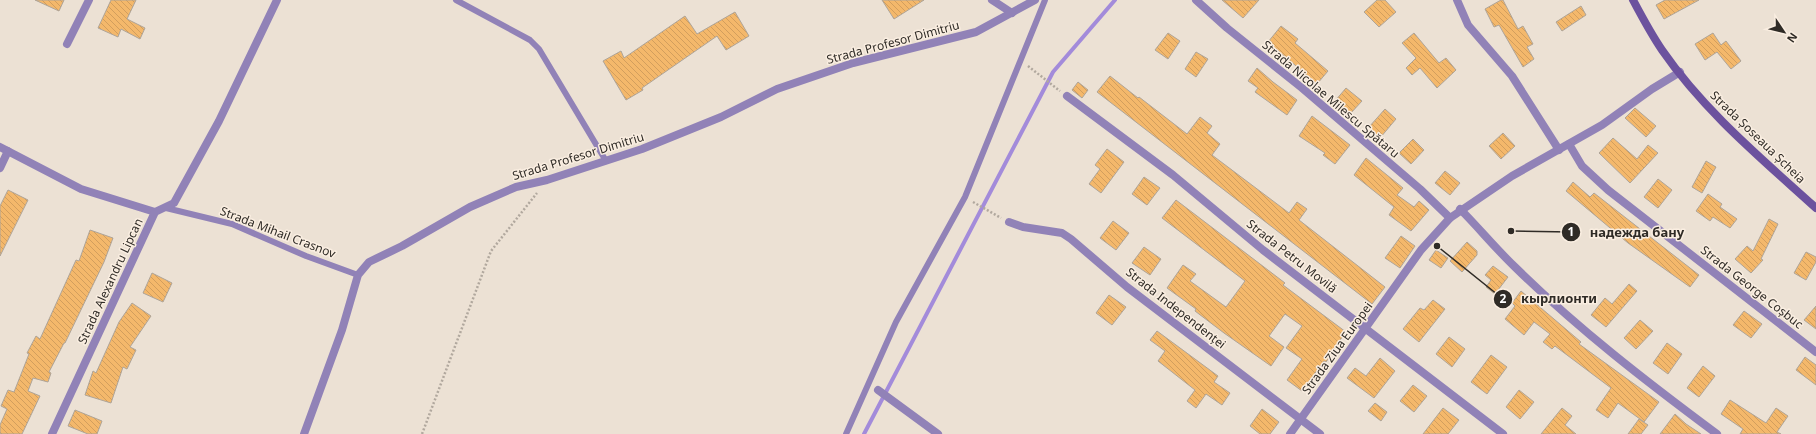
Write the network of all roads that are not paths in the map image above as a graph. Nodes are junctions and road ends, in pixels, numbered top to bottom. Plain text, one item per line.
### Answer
1 (89, 0) edge
2 (277, 0) edge
3 (456, 0) edge
4 (992, 0) edge
5 (1036, 0) edge
6 (1045, 0) edge
7 (1196, 0) edge
8 (1457, 0) edge
9 (1633, 0) edge
10 (1012, 13) junction
11 (67, 44) dead end
12 (1680, 72) junction
13 (1067, 96) dead end
14 (1569, 144) junction
15 (0, 147) edge
16 (1559, 150) junction
17 (8, 151) junction
18 (606, 161) junction
19 (0, 168) edge
20 (166, 208) junction
21 (1816, 208) edge
22 (1460, 209) junction
23 (155, 212) junction
24 (1450, 218) junction
25 (1009, 222) dead end
26 (358, 275) junction
27 (1367, 328) junction
28 (1816, 352) edge
29 (869, 383) junction
30 (878, 390) joint
31 (1301, 420) junction
32 (52, 434) edge
33 (304, 434) edge
34 (846, 434) edge
35 (938, 434) edge
36 (1290, 434) edge
37 (1320, 434) edge
38 (1503, 434) edge
39 (1717, 434) edge

1 - 11 street
2 - 20 street, Strada Alexandru Lipcan
3 - 18 lane
4 - 10 street
5 - 10 street
6 - 29 lane
7 - 24 street, Strada Nicolae Milescu Spătaru
8 - 16 street
9 - 12 main road, Strada Șoseaua Șcheia
10 - 18 street, Strada Profesor Dimitriu
12 - 14 street, Strada Ziua Europei
12 - 21 main road, Strada Șoseaua Șcheia
13 - 27 street, Strada Petru Movilă
14 - 16 street, Strada Ziua Europei
14 - 28 street, Strada George Coșbuc
15 - 17 street
16 - 22 street, Strada Ziua Europei
17 - 19 street
17 - 23 street
18 - 26 street, Strada Profesor Dimitriu
20 - 23 street, Strada Alexandru Lipcan
20 - 26 lane, Strada Mihail Crasnov
22 - 24 street, Strada Ziua Europei
22 - 39 street
23 - 32 street, Strada Alexandru Lipcan
24 - 27 street, Strada Ziua Europei
25 - 31 street, Strada Independenței
26 - 33 street, Strada Profesor Dimitriu
27 - 31 street, Strada Ziua Europei
27 - 38 street, Strada Petru Movilă
29 - 30 lane
29 - 34 lane
30 - 35 street
31 - 36 street, Strada Ziua Europei
31 - 37 street, Strada Independenței

